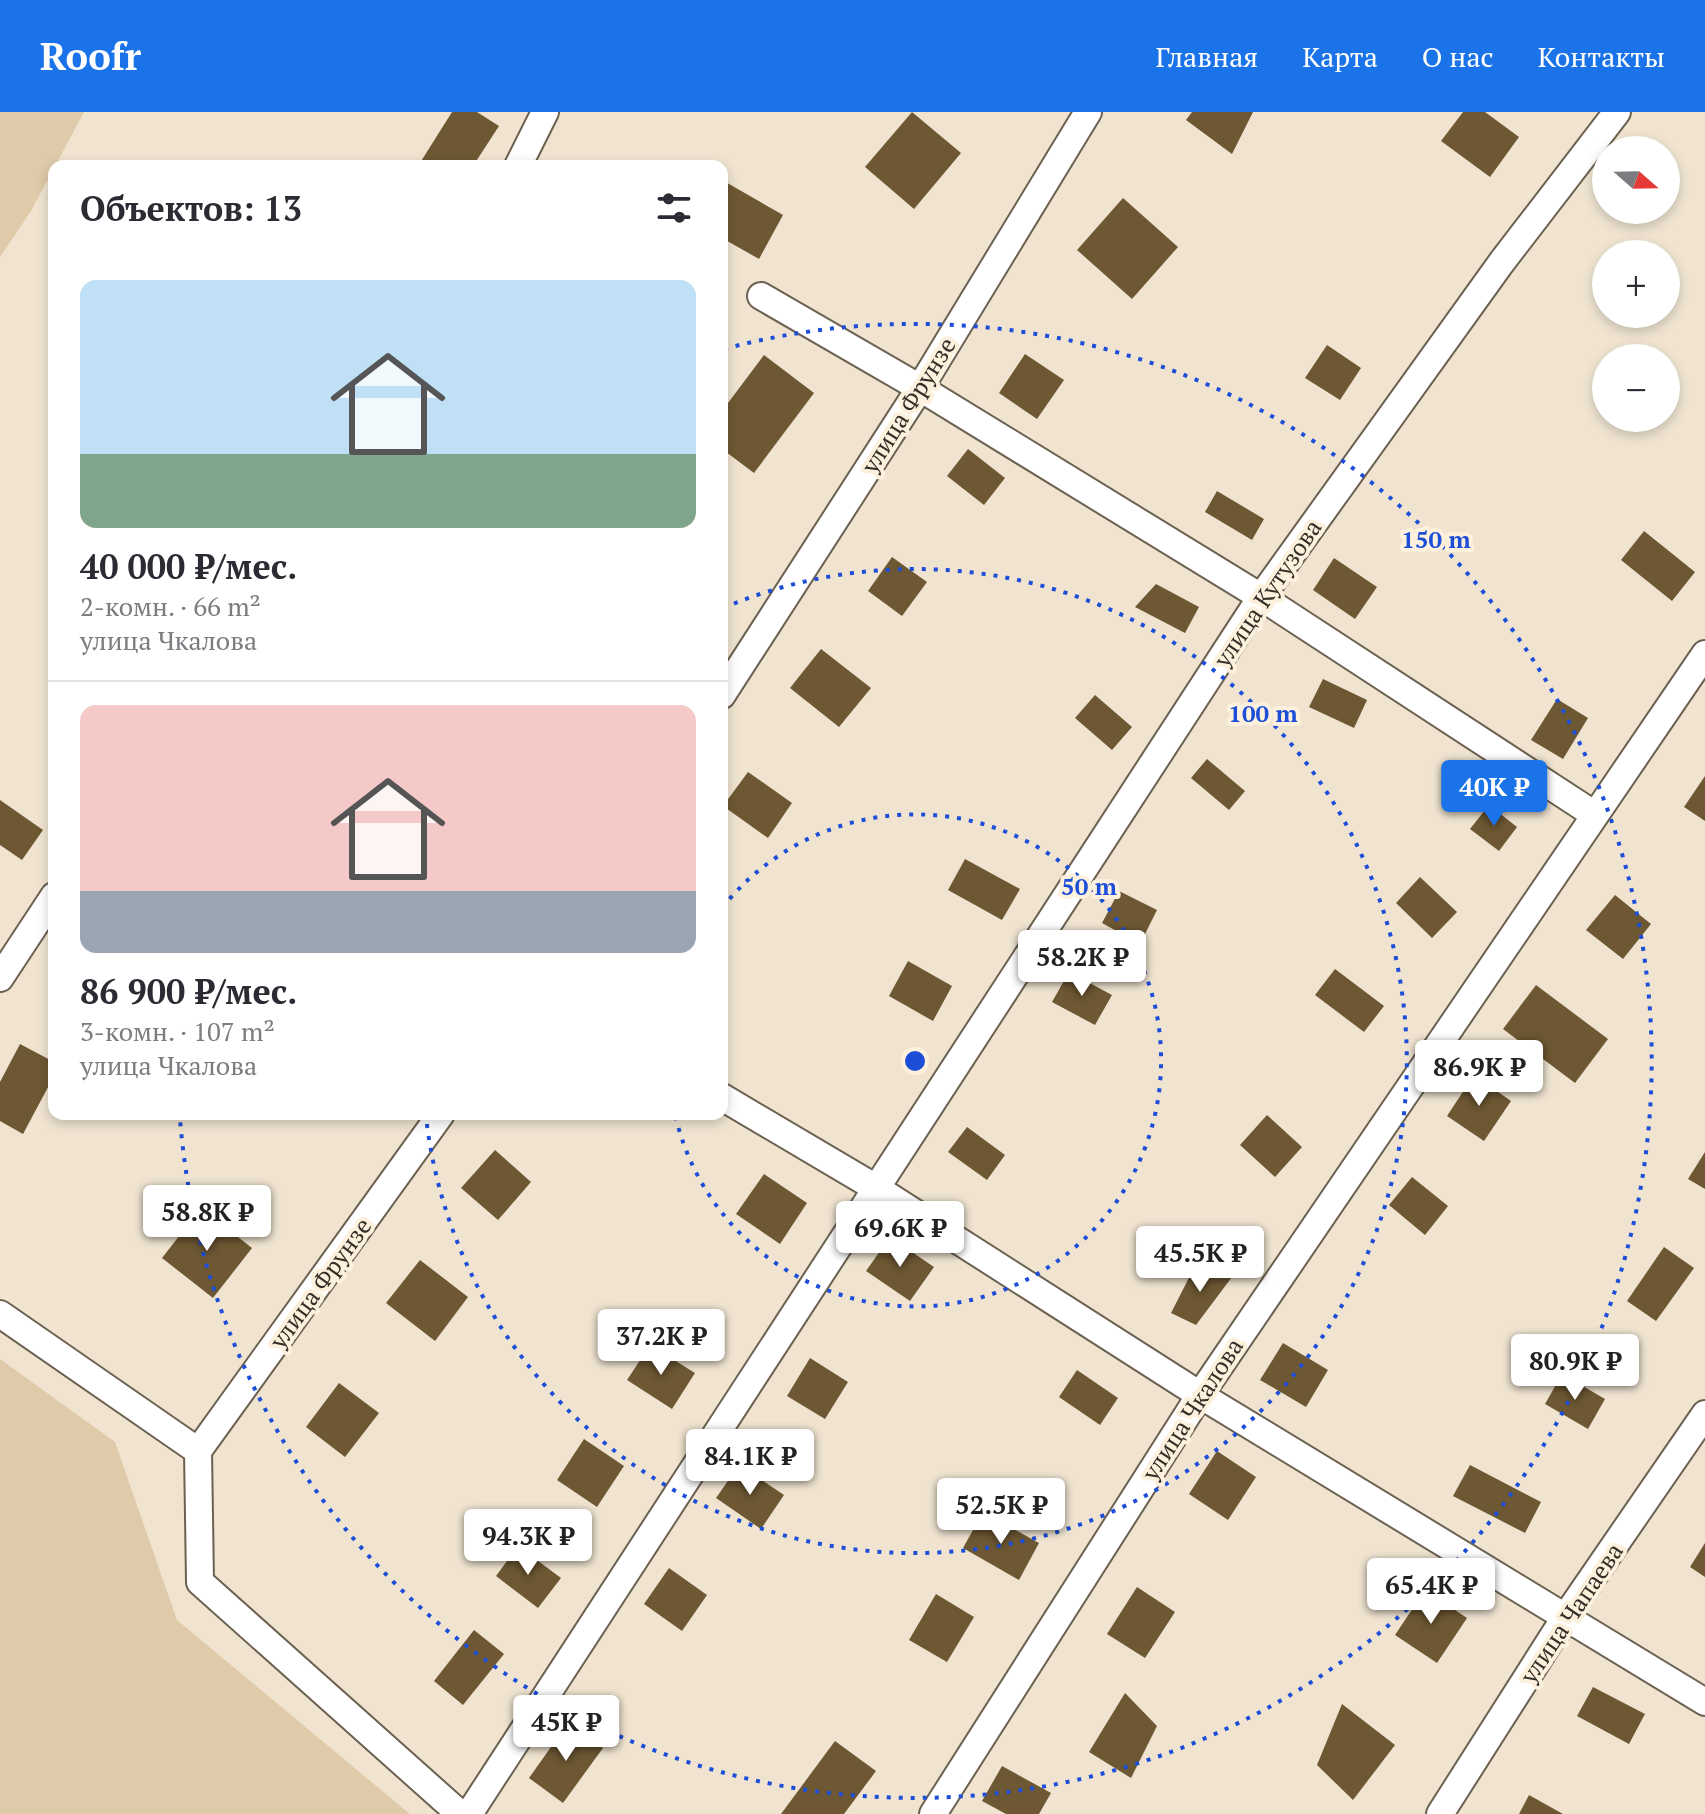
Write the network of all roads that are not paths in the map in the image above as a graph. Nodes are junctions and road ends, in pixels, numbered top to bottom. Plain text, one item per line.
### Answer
1 (545, 112) edge
2 (1088, 112) edge
3 (1617, 112) edge
4 (521, 160) edge
5 (761, 296) dead end
6 (920, 388) junction
7 (1261, 597) junction
8 (1705, 654) edge
9 (728, 686) edge
10 (1595, 815) junction
11 (48, 905) edge
12 (0, 978) edge
13 (728, 1101) edge
14 (437, 1120) edge
15 (876, 1188) junction
16 (0, 1314) edge
17 (1200, 1395) junction
18 (1705, 1414) edge
19 (198, 1451) junction
20 (1566, 1616) junction
21 (1705, 1702) edge
22 (460, 1814) edge
23 (469, 1814) edge
24 (933, 1814) edge
25 (1440, 1814) edge

1 - 4 street
2 - 6 street, улица Фрунзе
3 - 7 street, улица Кутузова
5 - 6 street
6 - 7 street
6 - 9 street, улица Фрунзе
7 - 10 street
7 - 15 street, улица Кутузова
8 - 10 street, улица Чкалова
10 - 17 street, улица Чкалова
11 - 12 street
13 - 15 street
14 - 19 street, улица Фрунзе
15 - 17 street
15 - 23 street, улица Кутузова
16 - 19 street
17 - 20 street
17 - 24 street, улица Чкалова
18 - 20 street, улица Чапаева
19 - 22 street
20 - 21 street
20 - 25 street, улица Чапаева

